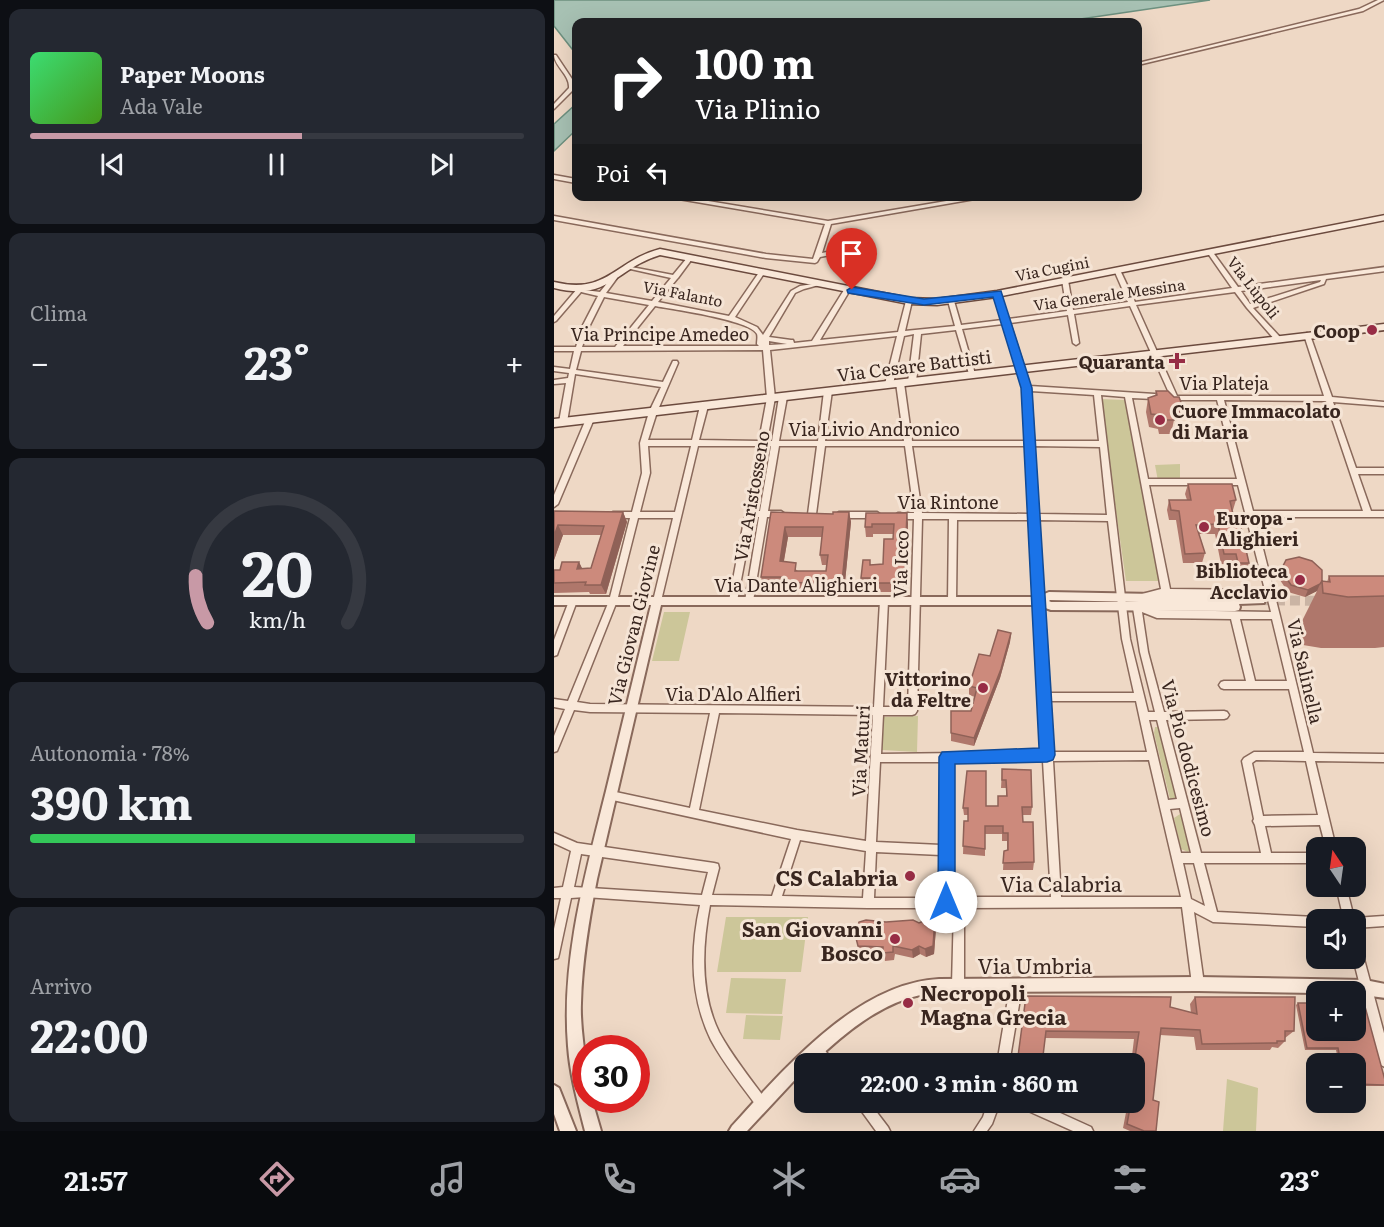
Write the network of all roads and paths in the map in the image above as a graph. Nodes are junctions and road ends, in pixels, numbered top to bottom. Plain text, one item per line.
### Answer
1 (1382, 0) edge
2 (554, 56) edge
3 (1142, 63) edge
4 (554, 106) edge
5 (554, 177) edge
6 (572, 180) edge
7 (694, 201) edge
8 (959, 201) edge
9 (554, 213) edge
10 (1385, 217) edge
11 (554, 218) edge
12 (828, 223) junction
13 (856, 248) dead end
14 (1206, 252) junction
15 (818, 256) junction
16 (689, 259) junction
17 (628, 267) junction
18 (1385, 269) edge
19 (1117, 270) junction
20 (762, 272) junction
21 (676, 277) junction
22 (614, 278) junction
23 (1324, 278) junction
24 (1065, 280) junction
25 (817, 284) junction
26 (554, 285) edge
27 (579, 290) junction
28 (847, 290) junction
29 (1237, 290) junction
30 (600, 294) junction
31 (997, 294) junction
32 (909, 301) junction
33 (951, 301) junction
34 (654, 303) junction
35 (1132, 304) junction
36 (1249, 307) junction
37 (1071, 313) junction
38 (731, 318) junction
39 (554, 320) edge
40 (1006, 322) junction
41 (771, 326) junction
42 (1385, 327) edge
43 (755, 328) junction
44 (958, 328) junction
45 (901, 332) junction
46 (918, 332) junction
47 (1307, 335) junction
48 (765, 338) junction
49 (1278, 339) junction
50 (815, 342) junction
51 (1076, 343) dead end
52 (800, 344) junction
53 (755, 348) junction
54 (765, 348) junction
55 (554, 349) edge
56 (580, 349) junction
57 (617, 349) junction
58 (1155, 352) junction
59 (675, 363) dead end
60 (554, 369) edge
61 (1021, 369) junction
62 (571, 371) junction
63 (972, 374) junction
64 (569, 380) junction
65 (554, 382) edge
66 (912, 382) junction
67 (894, 383) junction
68 (666, 384) junction
69 (1026, 388) junction
70 (828, 391) junction
71 (1097, 394) junction
72 (1128, 395) junction
73 (783, 397) junction
74 (771, 398) junction
75 (1175, 398) junction
76 (1220, 398) junction
77 (1329, 398) junction
78 (1385, 404) edge
79 (704, 406) junction
80 (653, 412) junction
81 (590, 420) junction
82 (558, 423) edge
83 (644, 442) junction
84 (695, 442) junction
85 (776, 442) junction
86 (762, 443) junction
87 (822, 443) junction
88 (908, 443) junction
89 (1029, 443) junction
90 (1103, 444) junction
91 (1354, 471) junction
92 (1385, 471) edge
93 (1146, 482) junction
94 (1240, 482) junction
95 (554, 504) edge
96 (600, 514) edge
97 (749, 514) junction
98 (764, 514) junction
99 (793, 514) edge
100 (803, 514) edge
101 (812, 514) junction
102 (1249, 514) junction
103 (1368, 514) junction
104 (1385, 514) edge
105 (635, 515) junction
106 (678, 515) junction
107 (918, 516) junction
108 (953, 516) junction
109 (1035, 517) junction
110 (1111, 518) junction
111 (1166, 592) junction
112 (1270, 593) junction
113 (1145, 596) junction
114 (915, 600) junction
115 (554, 601) edge
116 (573, 601) junction
117 (612, 601) junction
118 (657, 601) junction
119 (733, 601) junction
120 (749, 601) junction
121 (884, 601) junction
122 (952, 601) junction
123 (1038, 601) junction
124 (1123, 602) junction
125 (1139, 608) junction
126 (1235, 616) junction
127 (1276, 616) junction
128 (554, 652) edge
129 (1129, 652) junction
130 (1144, 652) junction
131 (1251, 684) junction
132 (1224, 685) dead end
133 (1292, 685) junction
134 (1044, 697) junction
135 (1140, 697) junction
136 (554, 703) edge
137 (572, 705) junction
138 (631, 708) junction
139 (715, 709) junction
140 (878, 710) junction
141 (912, 711) joint
142 (1160, 715) junction
143 (1223, 715) dead end
144 (1144, 716) junction
145 (554, 748) edge
146 (1047, 755) junction
147 (1153, 756) junction
148 (947, 757) junction
149 (875, 758) junction
150 (1310, 758) junction
151 (1385, 758) edge
152 (611, 796) junction
153 (1184, 803) junction
154 (1164, 805) junction
155 (694, 812) junction
156 (1323, 820) junction
157 (1258, 821) junction
158 (797, 835) junction
159 (1328, 837) edge
160 (554, 838) edge
161 (873, 847) junction
162 (577, 848) junction
163 (946, 850) junction
164 (596, 851) junction
165 (1176, 858) junction
166 (1199, 858) junction
167 (1267, 858) junction
168 (1306, 858) edge
169 (566, 892) junction
170 (586, 892) junction
171 (554, 893) edge
172 (776, 899) junction
173 (705, 900) junction
174 (1056, 900) junction
175 (959, 901) junction
176 (946, 902) junction
177 (1187, 902) junction
178 (868, 903) junction
179 (1213, 917) junction
180 (1385, 921) edge
181 (1306, 922) edge
182 (1366, 922) edge
183 (554, 954) edge
184 (1198, 984) junction
185 (958, 985) junction
186 (1306, 986) edge
187 (1016, 987) junction
188 (1366, 987) edge
189 (1366, 991) edge
190 (1385, 991) edge
191 (817, 1048) junction
192 (821, 1053) edge
193 (1004, 1053) edge
194 (1385, 1061) edge
195 (554, 1093) edge
196 (762, 1104) junction
197 (870, 1113) edge
198 (990, 1113) edge
199 (1046, 1113) edge
200 (740, 1130) edge
201 (568, 1131) edge
202 (593, 1131) edge
203 (884, 1131) edge
204 (980, 1131) edge
205 (1088, 1131) edge

1 - 3 street
2 - 4 street
5 - 6 street
7 - 12 street
8 - 12 street
9 - 15 street
10 - 14 main road, Via Cugini
11 - 15 street
12 - 15 street
13 - 15 street
14 - 19 main road, Via Cugini
14 - 29 street, Via Lùpoli
16 - 17 main road, Via Cugini
16 - 20 main road, Via Cugini
16 - 21 street
17 - 21 street
17 - 22 main road, Via Cugini
18 - 23 street, Via Generale Messina
19 - 24 main road, Via Cugini
19 - 35 street
20 - 25 main road, Via Cugini
20 - 38 street
21 - 34 street
22 - 27 main road
22 - 30 street
23 - 29 street, Via Generale Messina
23 - 36 street
24 - 31 main road, Via Cugini
24 - 37 street
25 - 28 main road, Via Cugini
25 - 41 street
26 - 27 main road, Via Falanto
27 - 30 street, Via Falanto
27 - 39 street
28 - 32 main road, Via Cugini
28 - 50 street
29 - 35 street, Via Generale Messina
29 - 36 street, Via Lùpoli
30 - 34 street, Via Falanto
30 - 56 street
31 - 33 main road, Via Cugini
31 - 40 street
32 - 33 main road, Via Cugini
32 - 45 street
33 - 44 street
34 - 38 street, Via Falanto
34 - 57 street
35 - 37 street, Via Generale Messina
35 - 58 street
36 - 49 street, Via Lùpoli
37 - 40 street, Via Generale Messina
37 - 51 street
38 - 43 street, Via Falanto
40 - 44 street, Via Generale Messina
40 - 61 street
41 - 43 street
41 - 48 street
42 - 47 main road, Via Cesare Battisti
43 - 53 street
44 - 46 street, Via Generale Messina
44 - 63 street
45 - 46 street, Via Generale Messina
45 - 50 street, Via Generale Messina
45 - 67 street
46 - 66 street
47 - 49 main road, Via Cesare Battisti
47 - 77 street
48 - 52 street
48 - 54 street
49 - 58 main road, Via Cesare Battisti
50 - 52 street, Via Generale Messina
52 - 54 street, Via Generale Messina
53 - 54 street, Via Principe Amedeo
53 - 57 street, Via Principe Amedeo
54 - 74 street
55 - 56 street, Via Principe Amedeo
56 - 57 street, Via Principe Amedeo
56 - 62 street
58 - 61 main road, Via Cesare Battisti
58 - 75 street
59 - 68 street
60 - 62 street
61 - 63 main road, Via Cesare Battisti
61 - 69 street
62 - 64 street
62 - 68 street
63 - 66 main road, Via Cesare Battisti
64 - 65 street
64 - 82 street
66 - 67 main road, Via Cesare Battisti
67 - 70 main road, Via Cesare Battisti
67 - 88 street, Via Icco
68 - 80 street
69 - 71 street, Via Plateja
69 - 89 street
70 - 73 main road, Via Cesare Battisti
70 - 87 street
71 - 72 street, Via Plateja
71 - 90 street, Via Pio dodicesimo
72 - 75 street, Via Plateja
72 - 93 street
73 - 74 main road, Via Cesare Battisti
73 - 85 street, Via Aristosseno
74 - 79 main road, Via Cesare Battisti
74 - 86 street, Via Aristosseno
75 - 76 street, Via Plateja
76 - 77 street, Via Plateja
76 - 94 street, Via Salinella
77 - 78 street, Via Plateja
77 - 91 street
79 - 80 main road, Via Cesare Battisti
79 - 84 street, Via Giovan Giovine
80 - 81 main road, Via Cesare Battisti
80 - 83 street
81 - 82 main road, Via Cesare Battisti
81 - 95 street
83 - 84 street, Via Livio Andronico
83 - 105 street
84 - 86 street, Via Livio Andronico
84 - 106 street, Via Giovan Giovine
85 - 86 street, Via Livio Andronico
85 - 87 street, Via Livio Andronico
85 - 98 street, Via Aristosseno
86 - 97 street, Via Aristosseno
87 - 88 street, Via Livio Andronico
87 - 101 street
88 - 89 street, Via Livio Andronico
88 - 107 street, Via Icco
89 - 90 street, Via Livio Andronico
89 - 109 street
90 - 110 street, Via Pio dodicesimo
91 - 92 street
91 - 103 street
93 - 94 street
93 - 111 street
94 - 102 street, Via Salinella
96 - 105 street
97 - 98 street
97 - 119 street, Via Aristosseno
98 - 99 street
98 - 120 street, Via Aristosseno
100 - 101 street, Via Rintone
101 - 107 street, Via Rintone
102 - 103 street
102 - 112 street, Via Salinella
103 - 104 street
105 - 106 street
105 - 117 street
106 - 118 street, Via Giovan Giovine
107 - 108 street, Via Rintone
107 - 114 street, Via Icco
108 - 109 street, Via Rintone
108 - 122 street
109 - 110 street, Via Rintone
109 - 123 street
110 - 124 street, Via Pio dodicesimo
111 - 112 street, Via Dante Alighieri
111 - 113 street, Via Dante Alighieri
112 - 127 street, Via Salinella
113 - 124 street, Via Dante Alighieri
113 - 125 street, Via Dante Alighieri
114 - 121 street, Via Dante Alighieri
114 - 122 street, Via Dante Alighieri
114 - 141 street, Via Icco
115 - 116 street, Via Dante Alighieri
116 - 117 street, Via Dante Alighieri
116 - 128 street
117 - 118 street, Via Dante Alighieri
117 - 137 street
118 - 119 street, Via Dante Alighieri
118 - 138 street, Via Giovan Giovine
119 - 120 street, Via Dante Alighieri
120 - 121 street, Via Dante Alighieri
121 - 140 street, Via Maturi
122 - 123 street, Via Dante Alighieri
123 - 124 street, Via Dante Alighieri
123 - 134 street
124 - 125 street, Via Dante Alighieri
124 - 129 street, Via Pio dodicesimo
125 - 126 street, Via Dante Alighieri
125 - 130 street, Via Pio dodicesimo
126 - 127 street, Via Dante Alighieri
126 - 131 street
127 - 133 street, Via Salinella
129 - 130 street
129 - 135 street, Via Pio dodicesimo
130 - 142 street, Via Pio dodicesimo
131 - 132 street
131 - 133 street
133 - 150 street, Via Salinella
134 - 135 street
134 - 146 street
135 - 144 street, Via Pio dodicesimo
136 - 137 street, Via D'Alo Alfieri
137 - 138 street, Via D'Alo Alfieri
137 - 145 street
138 - 139 street, Via D'Alo Alfieri
138 - 152 street, Via Giovan Giovine
139 - 140 street, Via D'Alo Alfieri
139 - 155 street
140 - 141 street, Via D'Alo Alfieri
140 - 149 street, Via Maturi
142 - 143 street
142 - 144 street
142 - 153 street, Via Pio dodicesimo
144 - 147 street, Via Pio dodicesimo
146 - 147 street
146 - 148 street
146 - 174 street
147 - 154 street, Via Pio dodicesimo
148 - 149 street
148 - 163 street
149 - 161 street, Via Maturi
150 - 151 street
150 - 156 street, Via Salinella
150 - 157 street
152 - 155 street
152 - 164 street, Via Giovan Giovine
153 - 154 street
153 - 166 street, Via Pio dodicesimo
154 - 165 street, Via Pio dodicesimo
155 - 158 street
156 - 157 street
156 - 159 street, Via Salinella
157 - 167 street
158 - 161 street
158 - 172 street
160 - 162 street
161 - 163 street
161 - 178 street, Via Maturi
162 - 164 street
162 - 169 street
163 - 176 street
164 - 170 street, Via Giovan Giovine
164 - 173 street
165 - 166 street
165 - 177 street, Via Pio dodicesimo
166 - 167 street
166 - 179 street, Via Pio dodicesimo
167 - 168 street
169 - 170 street, Via Calabria
169 - 171 street, Via Calabria
169 - 183 street
170 - 173 street, Via Calabria
170 - 202 street, Via Giovan Giovine
172 - 173 street, Via Calabria
172 - 178 street, Via Calabria
173 - 196 street
174 - 175 street, Via Calabria
174 - 177 street, Via Calabria
175 - 176 street, Via Calabria
175 - 185 street
176 - 178 street, Via Calabria
177 - 179 street, Via Calabria
177 - 184 street, Via Pio dodicesimo
179 - 181 street, Via Calabria
180 - 182 street
184 - 186 street, Via Umbria
184 - 187 street, Via Umbria
185 - 187 street, Via Umbria
185 - 191 street, Via Umbria
187 - 193 street
188 - 190 street, Via Umbria
189 - 194 street
191 - 192 street
191 - 196 street, Via Umbria
195 - 201 street
196 - 200 street, Via Umbria
197 - 203 street
198 - 204 street
199 - 205 street

